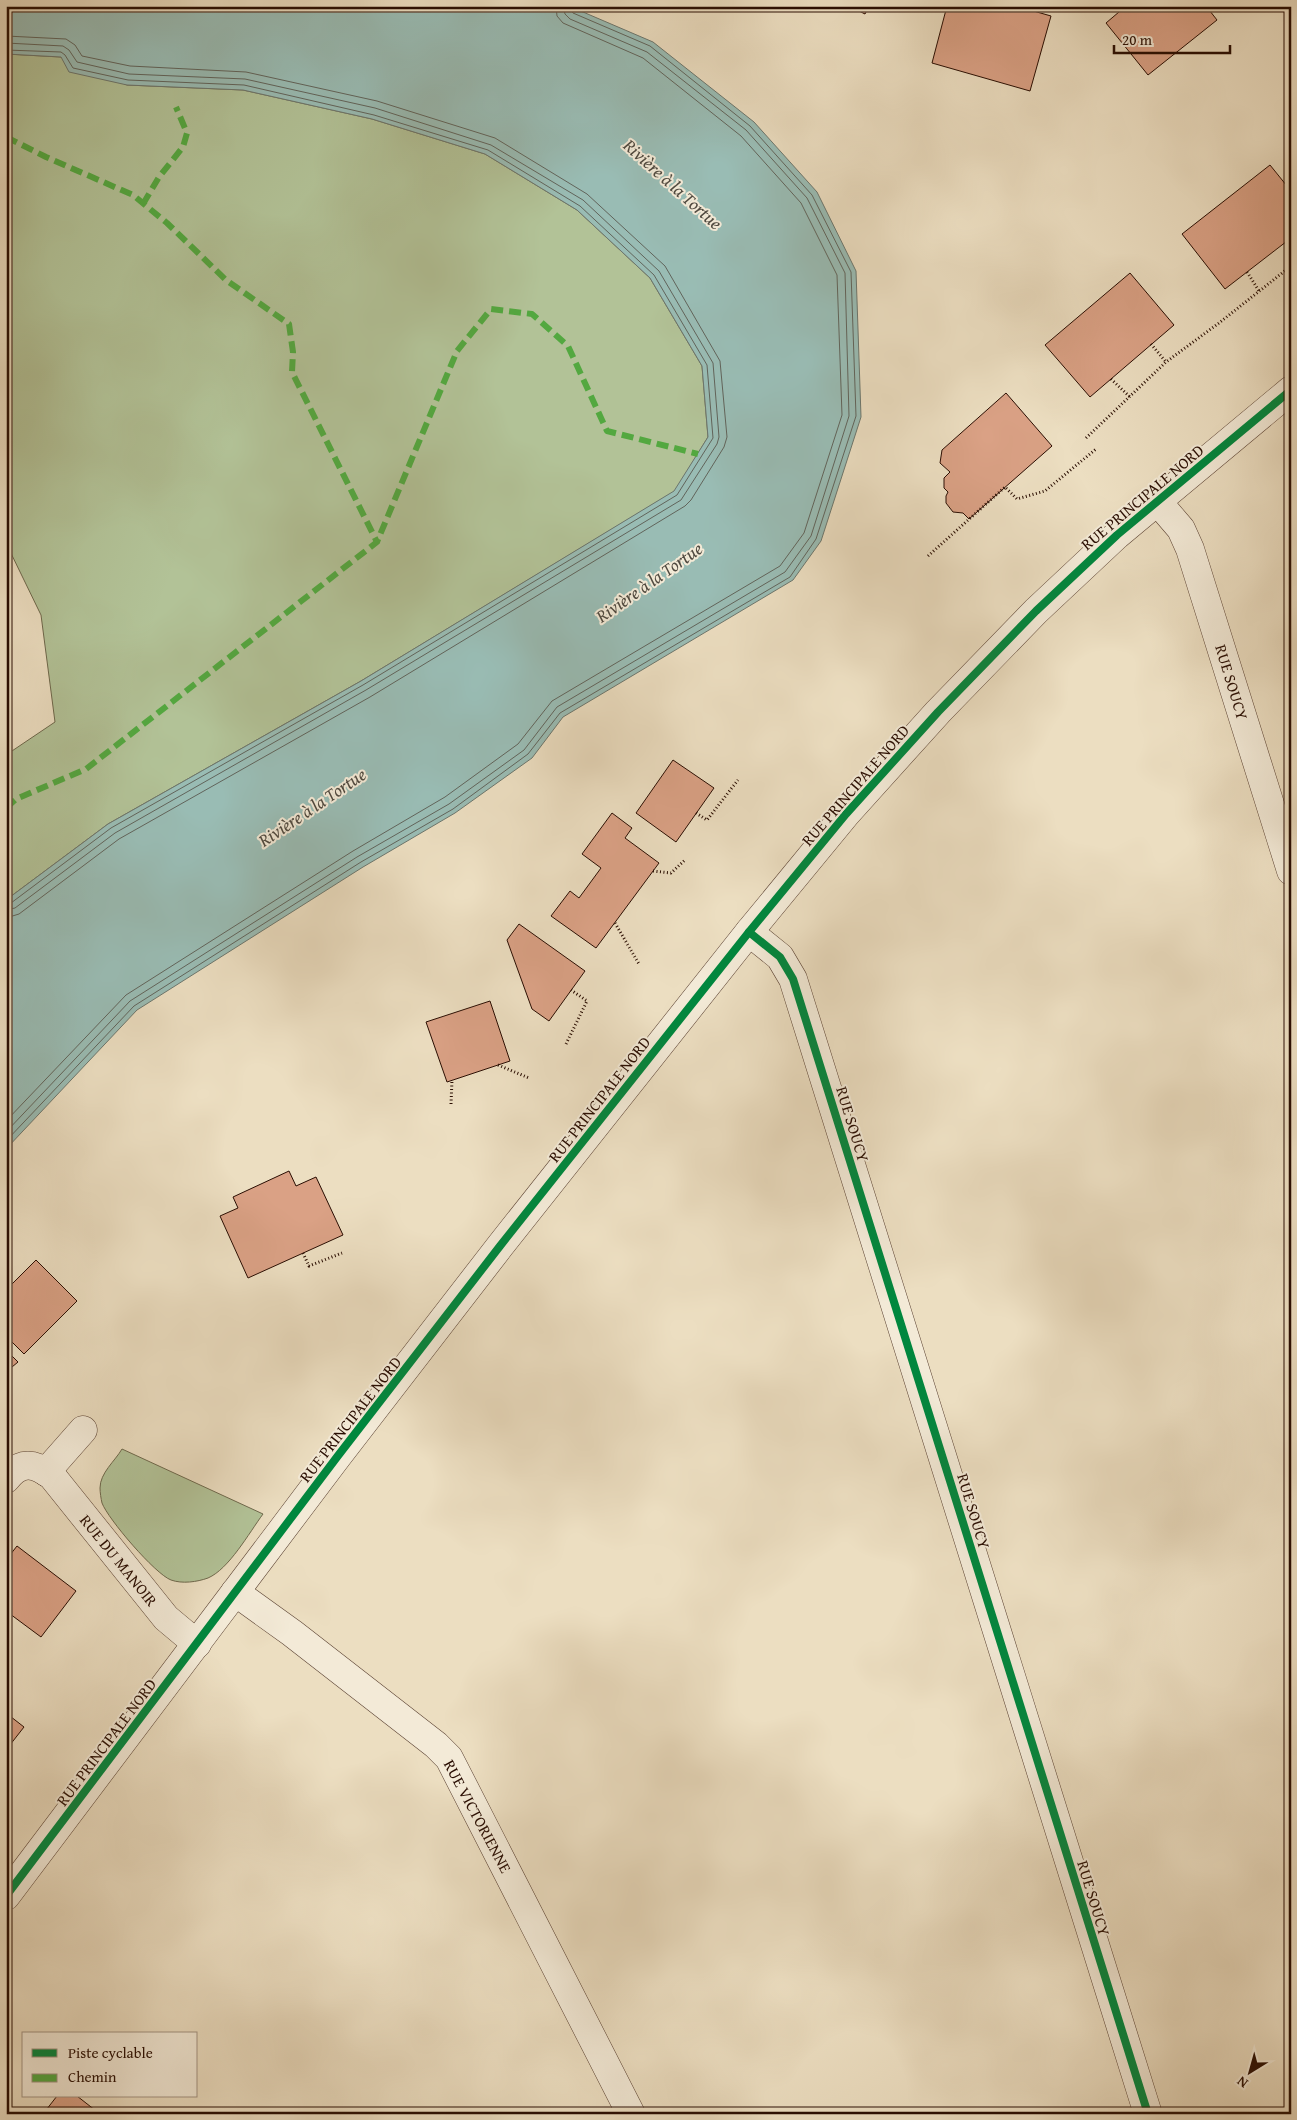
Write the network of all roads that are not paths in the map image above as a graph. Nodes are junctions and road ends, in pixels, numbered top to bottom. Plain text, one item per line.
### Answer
1 (1291, 390) edge
2 (1157, 502) junction
3 (1291, 871) edge
4 (749, 932) junction
5 (82, 1430) dead end
6 (46, 1472) junction
7 (6, 1479) edge
8 (235, 1592) junction
9 (197, 1644) junction
10 (6, 1896) edge
11 (631, 2114) edge
12 (1148, 2114) edge

1 - 2 street, RUE PRINCIPALE NORD
2 - 3 street, RUE SOUCY
2 - 4 street, RUE PRINCIPALE NORD
4 - 8 street, RUE PRINCIPALE NORD
4 - 12 street, RUE SOUCY
5 - 6 street
6 - 7 street
6 - 9 street, RUE DU MANOIR
8 - 9 street, RUE PRINCIPALE NORD
8 - 11 street, RUE VICTORIENNE
9 - 10 street, RUE PRINCIPALE NORD

